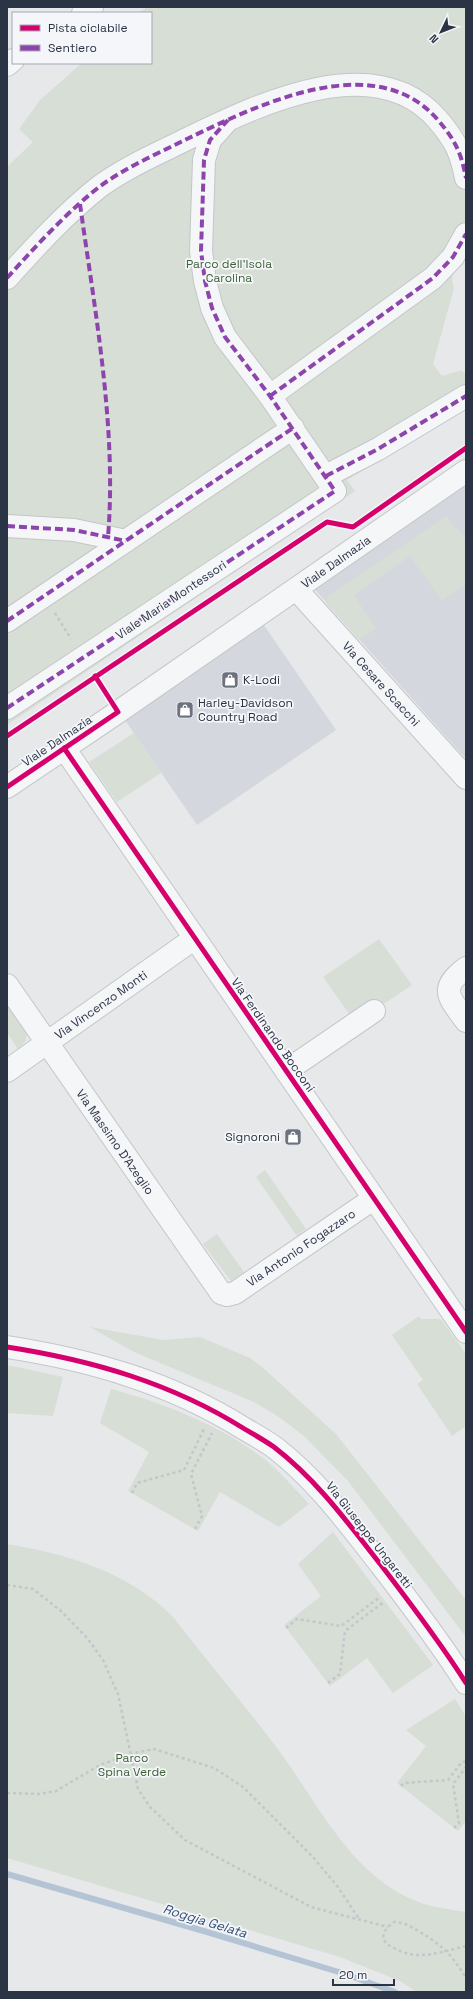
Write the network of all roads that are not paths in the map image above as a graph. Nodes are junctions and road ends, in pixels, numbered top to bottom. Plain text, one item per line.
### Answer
1 (228, 120) junction
2 (466, 178) edge
3 (466, 234) edge
4 (7, 278) edge
5 (270, 396) junction
6 (466, 396) edge
7 (292, 428) junction
8 (466, 471) edge
9 (331, 483) junction
10 (7, 526) edge
11 (126, 540) junction
12 (296, 589) junction
13 (7, 621) edge
14 (7, 708) edge
15 (64, 748) junction
16 (466, 778) edge
17 (7, 787) edge
18 (194, 938) junction
19 (466, 968) edge
20 (7, 985) edge
21 (374, 1011) dead end
22 (466, 1021) edge
23 (47, 1043) junction
24 (7, 1071) edge
25 (286, 1071) junction
26 (373, 1199) junction
27 (227, 1295) joint
28 (466, 1332) edge
29 (7, 1347) edge
30 (466, 1683) edge

1 - 2 street
1 - 4 street
1 - 5 street
3 - 5 street
5 - 7 street
6 - 9 street, Viale Maria Montessori
7 - 9 street
7 - 11 street
8 - 12 street, Viale Dalmazia
9 - 14 street, Viale Maria Montessori
10 - 11 street
11 - 13 street
12 - 15 street, Viale Dalmazia
12 - 16 street, Via Cesare Scacchi
15 - 17 street, Viale Dalmazia
15 - 18 street, Via Ferdinando Bocconi
18 - 23 street, Via Vincenzo Monti
18 - 25 street, Via Ferdinando Bocconi
19 - 22 street
20 - 23 street, Via Massimo D’Azeglio
21 - 25 street
23 - 24 street, Via Vincenzo Monti
23 - 27 street, Via Massimo D’Azeglio
25 - 26 street, Via Ferdinando Bocconi
26 - 27 street, Via Antonio Fogazzaro
26 - 28 street, Via Ferdinando Bocconi
29 - 30 street, Via Giuseppe Ungaretti

